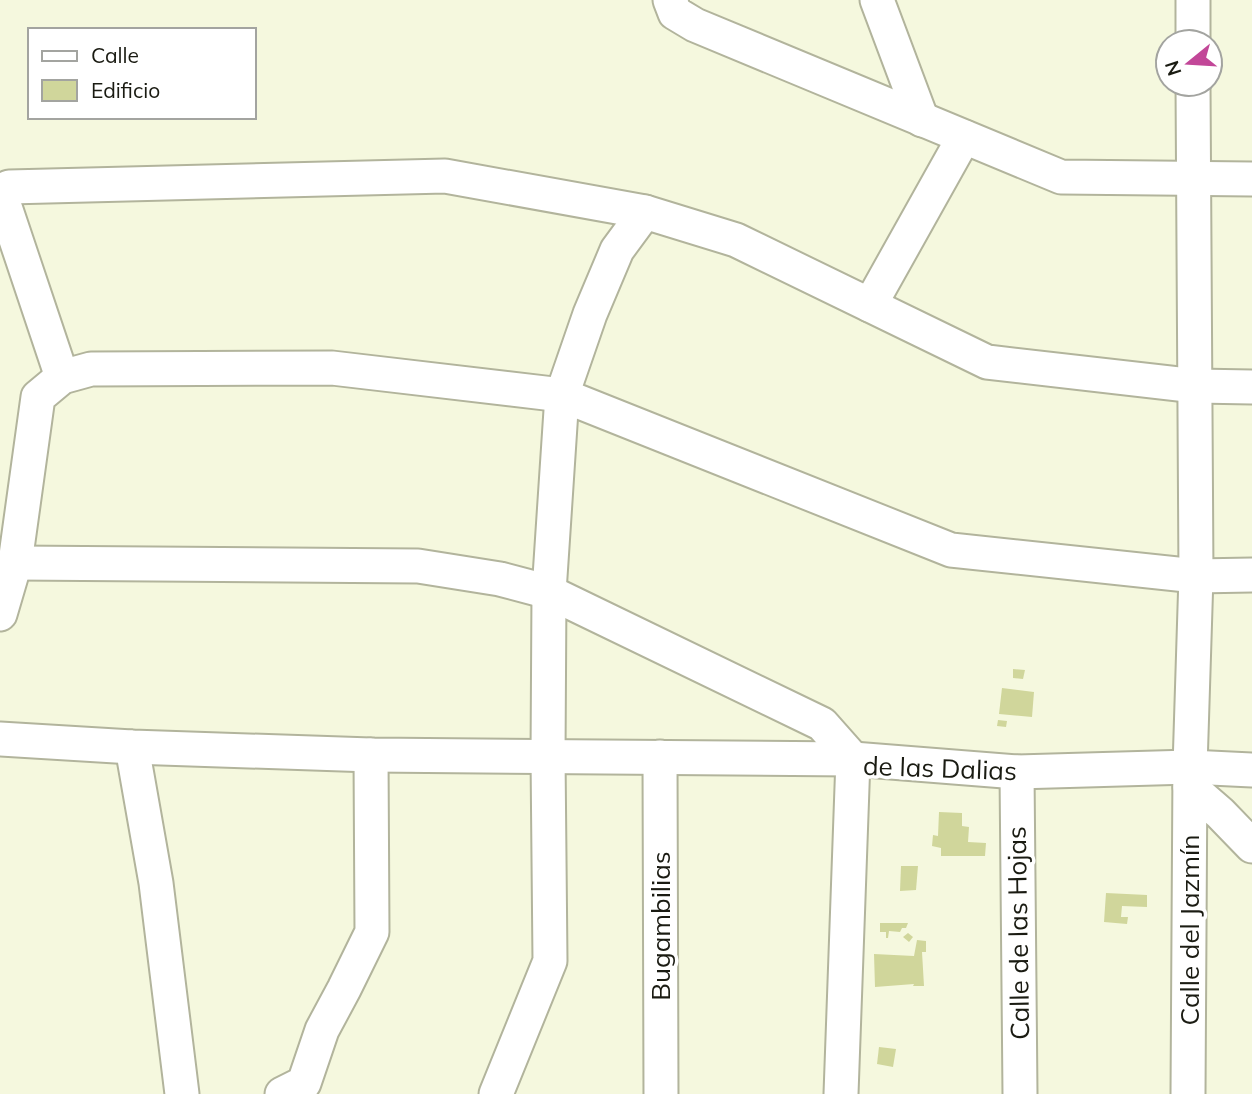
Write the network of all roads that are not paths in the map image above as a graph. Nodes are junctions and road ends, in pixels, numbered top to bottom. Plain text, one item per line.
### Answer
1 (670, 0) edge
2 (877, 0) edge
3 (1193, 0) edge
4 (1193, 28) edge
5 (1194, 98) edge
6 (922, 120) junction
7 (964, 137) junction
8 (1252, 179) edge
9 (1194, 180) junction
10 (0, 191) edge
11 (645, 212) junction
12 (870, 305) junction
13 (62, 377) junction
14 (1196, 386) junction
15 (1252, 387) edge
16 (562, 395) junction
17 (15, 562) junction
18 (1252, 575) edge
19 (1196, 576) junction
20 (549, 592) junction
21 (0, 614) edge
22 (0, 739) edge
23 (132, 747) junction
24 (371, 755) junction
25 (548, 755) junction
26 (660, 757) junction
27 (853, 759) junction
28 (1252, 770) edge
29 (1017, 772) junction
30 (1190, 777) junction
31 (1252, 846) edge
32 (182, 1094) edge
33 (282, 1094) edge
34 (496, 1094) edge
35 (661, 1094) edge
36 (841, 1094) edge
37 (1020, 1094) edge
38 (1188, 1094) edge

1 - 6 street
2 - 6 street
3 - 4 street
5 - 9 street, Calle del Jazmín
6 - 7 street
7 - 9 street
7 - 12 street
8 - 9 street
9 - 14 street, Calle del Jazmín
10 - 11 street
10 - 13 street
11 - 12 street
11 - 16 street
12 - 14 street
13 - 16 street
13 - 17 street
14 - 15 street
14 - 19 street, Calle del Jazmín
16 - 19 street
16 - 20 street
17 - 20 street
17 - 21 street
18 - 19 street
19 - 30 street, Calle del Jazmín
20 - 25 street
20 - 27 street
22 - 23 street
23 - 24 street
23 - 32 street
24 - 25 street
24 - 33 street
25 - 26 street
25 - 34 street
26 - 27 street
26 - 35 street, Bugambilias
27 - 29 street, de las Dalias
27 - 36 street, de las Dalias
28 - 30 street, de las Dalias
29 - 30 street, de las Dalias
29 - 37 street, Calle de las Hojas
30 - 31 street
30 - 38 street, Calle del Jazmín

